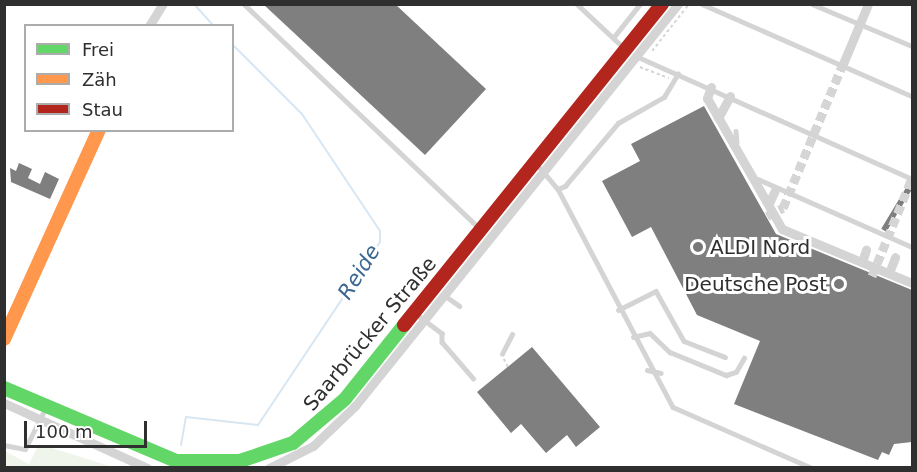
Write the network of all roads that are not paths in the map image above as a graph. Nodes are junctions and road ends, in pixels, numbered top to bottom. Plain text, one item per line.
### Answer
1 (163, 4) edge
2 (244, 4) edge
3 (577, 4) edge
4 (640, 4) edge
5 (662, 4) edge
6 (678, 4) edge
7 (702, 4) edge
8 (812, 4) edge
9 (868, 4) edge
10 (149, 24) edge
11 (860, 24) junction
12 (613, 38) junction
13 (912, 46) edge
14 (631, 53) junction
15 (842, 66) junction
16 (678, 74) junction
17 (711, 87) junction
18 (730, 96) junction
19 (912, 96) edge
20 (718, 118) junction
21 (736, 131) dead end
22 (98, 132) edge
23 (742, 158) junction
24 (541, 167) junction
25 (912, 179) edge
26 (754, 180) junction
27 (558, 189) junction
28 (775, 190) junction
29 (769, 203) junction
30 (793, 220) dead end
31 (811, 228) dead end
32 (482, 230) junction
33 (788, 231) junction
34 (830, 236) dead end
35 (807, 239) junction
36 (847, 244) dead end
37 (825, 246) junction
38 (912, 247) edge
39 (866, 250) dead end
40 (843, 254) junction
41 (895, 257) dead end
42 (862, 262) junction
43 (911, 270) dead end
44 (889, 273) junction
45 (909, 282) edge
46 (444, 295) junction
47 (460, 306) dead end
48 (618, 310) junction
49 (419, 317) junction
50 (448, 328) dead end
51 (442, 333) junction
52 (512, 334) dead end
53 (633, 337) junction
54 (4, 339) edge
55 (502, 354) road end
56 (725, 357) dead end
57 (744, 358) dead end
58 (648, 370) junction
59 (661, 373) dead end
60 (473, 378) dead end
61 (4, 388) edge
62 (4, 403) edge
63 (43, 413) junction
64 (4, 445) edge
65 (147, 468) edge
66 (269, 468) edge
67 (812, 468) edge

1 - 10 street
2 - 32 lane
3 - 12 lane
4 - 12 lane
5 - 14 street, Saarbrücker Straße
6 - 14 street, Saarbrücker Straße
7 - 15 lane
8 - 11 lane
9 - 11 street
11 - 13 lane
11 - 15 street
12 - 14 lane
14 - 16 lane
14 - 24 street, Saarbrücker Straße
15 - 19 lane
16 - 17 lane
16 - 27 lane
17 - 18 lane
17 - 20 street
18 - 20 street
18 - 25 lane
20 - 23 street
21 - 23 lane
22 - 54 street
23 - 26 street
24 - 27 lane
24 - 32 street, Saarbrücker Straße
24 - 46 street, Saarbrücker Straße
26 - 28 lane
26 - 29 street
27 - 48 lane
28 - 29 street
28 - 38 lane
29 - 33 street
30 - 33 street
31 - 35 street
32 - 49 street, Saarbrücker Straße
33 - 35 street
34 - 37 street
35 - 37 street
36 - 40 street
37 - 40 street
39 - 42 street
40 - 42 street
41 - 44 street
42 - 44 street
43 - 45 street
44 - 45 street
46 - 47 lane
46 - 49 street, Saarbrücker Straße
48 - 53 lane
48 - 56 lane
49 - 51 lane
49 - 63 street, Saarbrücker Straße
49 - 66 street, Saarbrücker Straße
50 - 51 lane
51 - 60 lane
52 - 55 lane
53 - 57 lane
53 - 58 lane
58 - 59 lane
58 - 67 lane
61 - 63 street, Saarbrücker Straße
62 - 63 street, Saarbrücker Straße
63 - 64 lane
63 - 65 street, Saarbrücker Straße

